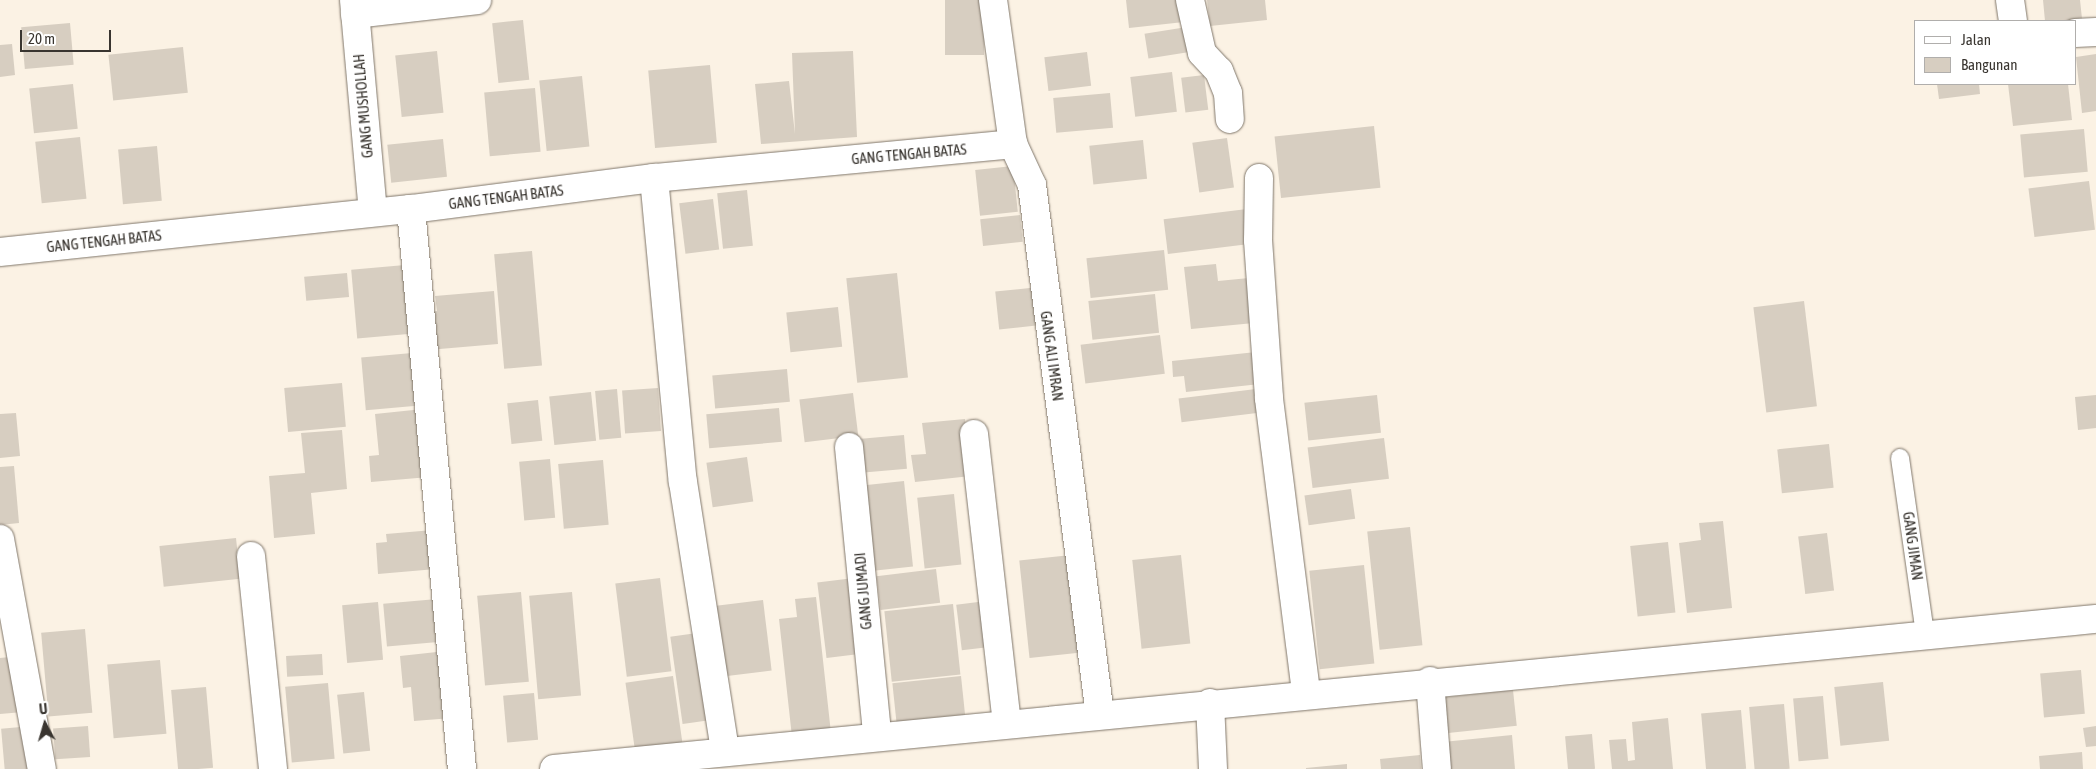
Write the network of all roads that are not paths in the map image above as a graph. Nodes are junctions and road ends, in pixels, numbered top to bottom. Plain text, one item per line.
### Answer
1 (477, 0) edge
2 (993, 0) edge
3 (1190, 0) edge
4 (2010, 0) edge
5 (354, 7) edge
6 (2013, 20) edge
7 (2096, 32) edge
8 (2076, 33) edge
9 (1230, 119) dead end
10 (1013, 144) junction
11 (654, 178) junction
12 (1260, 178) dead end
13 (411, 210) junction
14 (373, 212) junction
15 (0, 252) edge
16 (974, 434) dead end
17 (850, 447) dead end
18 (1900, 458) dead end
19 (0, 539) edge
20 (251, 556) dead end
21 (2096, 619) edge
22 (1925, 634) junction
23 (1430, 681) junction
24 (1306, 692) junction
25 (1210, 703) junction
26 (1100, 715) junction
27 (1007, 722) junction
28 (877, 734) junction
29 (725, 750) junction
30 (42, 769) edge
31 (273, 769) edge
32 (462, 769) edge
33 (554, 769) edge
34 (1213, 769) edge
35 (1437, 769) edge

1 - 5 street
2 - 10 street, GANG ALI IMRAN
3 - 9 street
4 - 6 street
5 - 14 street, GANG MUSHOLLAH
7 - 8 street
10 - 11 street, GANG TENGAH BATAS
10 - 26 street, GANG ALI IMRAN
11 - 13 street, GANG TENGAH BATAS
11 - 29 street
12 - 24 street
13 - 14 street, GANG TENGAH BATAS
13 - 32 street
14 - 15 street, GANG TENGAH BATAS
16 - 27 street
17 - 28 street, GANG JUMADI
18 - 22 lane, GANG JIMAN
19 - 30 street
20 - 31 street
21 - 22 street
22 - 23 street
23 - 24 street
23 - 35 street
24 - 25 street
25 - 26 street
25 - 34 street
26 - 27 street
27 - 28 street
28 - 29 street
29 - 33 street

